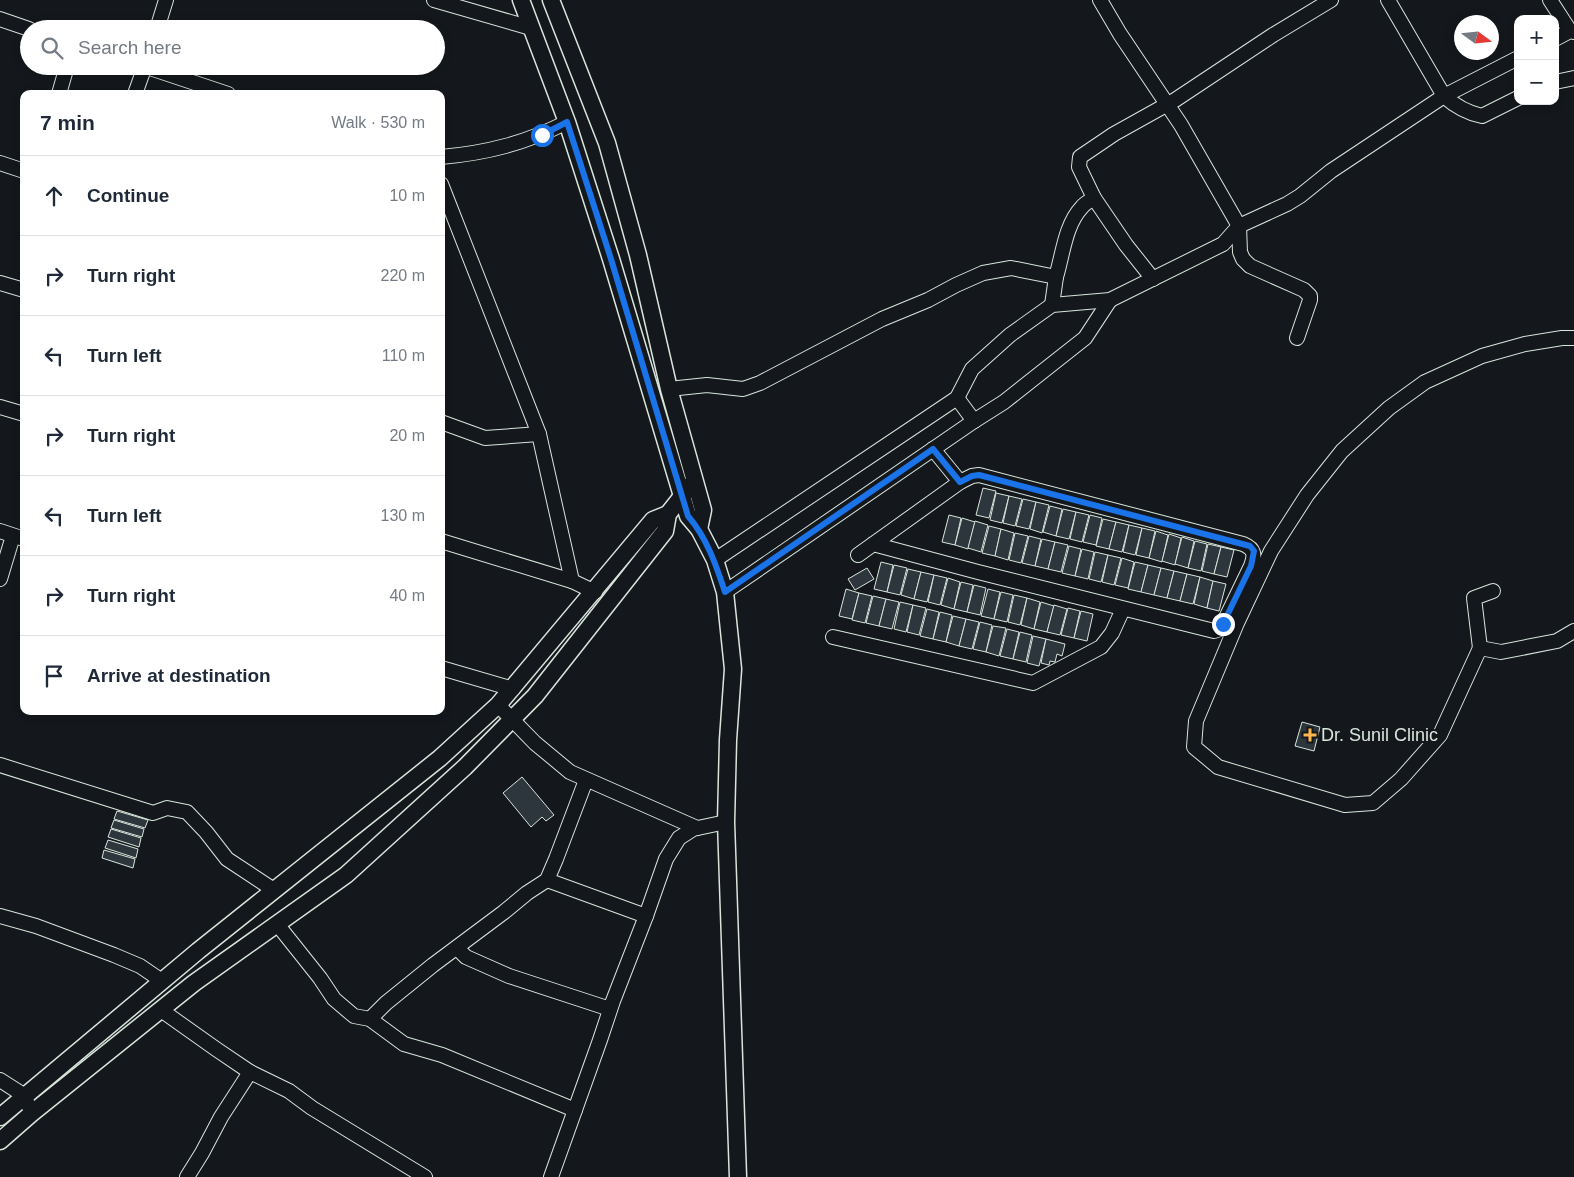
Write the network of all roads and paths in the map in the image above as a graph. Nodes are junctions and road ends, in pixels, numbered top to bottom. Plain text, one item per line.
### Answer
1 (166, 0) edge
2 (434, 0) edge
3 (521, 0) edge
4 (551, 0) edge
5 (1101, 0) edge
6 (1330, 0) edge
7 (1388, 0) edge
8 (1550, 0) edge
9 (1574, 16) edge
10 (0, 19) edge
11 (160, 20) edge
12 (20, 26) edge
13 (531, 28) junction
14 (1572, 31) edge
15 (1559, 37) edge
16 (1514, 60) edge
17 (64, 75) edge
18 (141, 75) edge
19 (171, 75) edge
20 (1574, 78) edge
21 (1559, 81) edge
22 (60, 90) edge
23 (136, 90) edge
24 (216, 90) edge
25 (1444, 96) junction
26 (1514, 100) edge
27 (1166, 105) junction
28 (567, 122) junction
29 (445, 157) edge
30 (0, 163) edge
31 (20, 170) edge
32 (445, 194) edge
33 (1094, 198) junction
34 (1238, 226) junction
35 (1056, 276) junction
36 (1153, 279) junction
37 (0, 283) edge
38 (20, 289) edge
39 (1110, 300) junction
40 (1052, 305) junction
41 (1297, 338) dead end
42 (1574, 338) edge
43 (669, 389) junction
44 (957, 398) junction
45 (0, 407) edge
46 (20, 413) edge
47 (974, 421) junction
48 (445, 423) edge
49 (539, 434) junction
50 (933, 449) junction
51 (694, 481) junction
52 (960, 482) junction
53 (682, 495) junction
54 (668, 514) junction
55 (700, 529) junction
56 (12, 535) edge
57 (445, 542) edge
58 (873, 544) junction
59 (858, 555) dead end
60 (715, 560) junction
61 (0, 579) edge
62 (572, 581) junction
63 (1493, 591) dead end
64 (594, 592) junction
65 (725, 592) junction
66 (1123, 609) junction
67 (1574, 631) edge
68 (833, 637) dead end
69 (1480, 648) junction
70 (445, 669) edge
71 (513, 689) junction
72 (498, 705) junction
73 (512, 719) junction
74 (0, 765) edge
75 (586, 780) junction
76 (726, 822) junction
77 (697, 828) junction
78 (547, 880) junction
79 (274, 890) junction
80 (0, 916) edge
81 (646, 916) junction
82 (277, 924) junction
83 (457, 948) junction
84 (162, 981) junction
85 (161, 1010) junction
86 (610, 1010) junction
87 (370, 1019) junction
88 (250, 1072) junction
89 (0, 1080) edge
90 (25, 1096) junction
91 (575, 1110) junction
92 (32, 1114) junction
93 (0, 1117) edge
94 (0, 1141) edge
95 (187, 1177) edge
96 (425, 1177) edge
97 (551, 1177) edge
98 (738, 1177) edge

1 - 11 street
2 - 13 street
3 - 13 street
4 - 43 street
5 - 27 street
6 - 27 street
7 - 25 street
8 - 14 street
9 - 14 street
10 - 12 street
13 - 28 street
14 - 15 street
16 - 25 street
17 - 22 street
18 - 23 street
19 - 24 street
20 - 21 street
25 - 26 street
25 - 34 street
27 - 33 street
27 - 34 street
28 - 29 street
28 - 53 street
30 - 31 street
32 - 49 street
33 - 35 street
33 - 36 street
34 - 36 street
34 - 41 street
35 - 40 street
35 - 43 street
36 - 39 street
37 - 38 street
39 - 40 street
39 - 47 street
40 - 44 street
42 - 69 street
43 - 51 street
44 - 47 street
44 - 60 street
45 - 46 street
47 - 50 street
48 - 49 street
49 - 62 street
50 - 52 street
50 - 65 street
51 - 53 street
51 - 55 street
52 - 58 street
52 - 66 street
53 - 54 street
53 - 55 street
54 - 64 street
54 - 73 street
55 - 60 street
56 - 61 street
57 - 62 street
58 - 59 street
58 - 66 street
60 - 65 street
62 - 64 street
63 - 69 street
64 - 71 street
65 - 76 street
66 - 68 street
67 - 69 street
70 - 71 street
71 - 72 street
72 - 73 street
72 - 79 street
73 - 75 street
73 - 82 street
74 - 79 street
75 - 77 street
75 - 78 street
76 - 77 street
76 - 98 street
77 - 81 street
78 - 81 street
78 - 83 street
79 - 84 street
80 - 84 street
81 - 86 street
82 - 85 street
82 - 87 street
83 - 86 street
83 - 87 street
84 - 90 street
85 - 88 street
85 - 92 street
86 - 91 street
87 - 91 street
88 - 95 street
88 - 96 street
89 - 90 street
90 - 92 street
90 - 93 street
91 - 97 street
92 - 94 street

